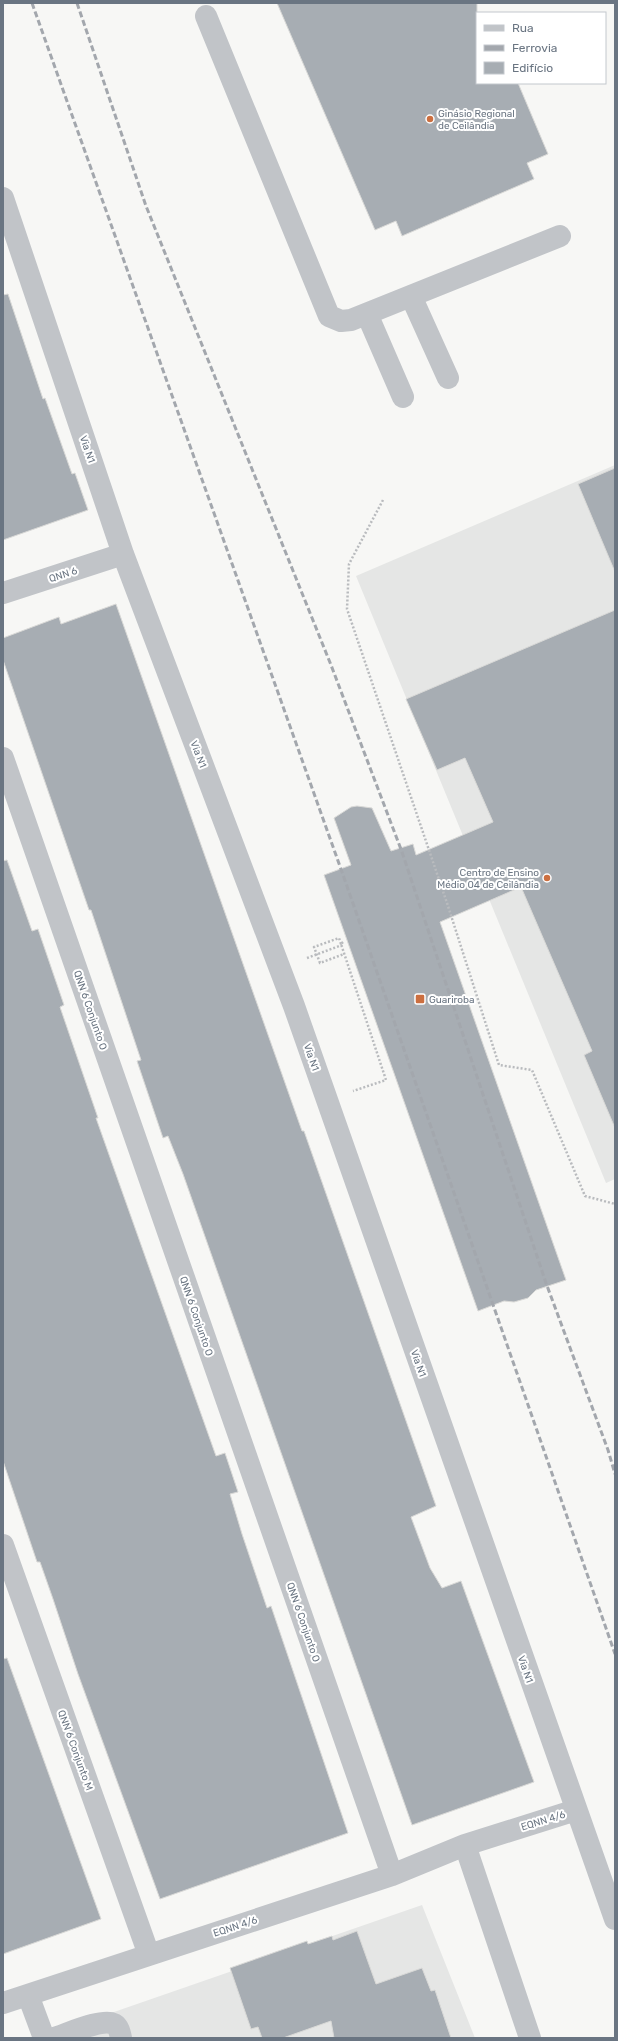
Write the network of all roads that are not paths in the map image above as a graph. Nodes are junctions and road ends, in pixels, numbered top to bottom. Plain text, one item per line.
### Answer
1 (206, 16) dead end
2 (3, 198) edge
3 (560, 236) dead end
4 (411, 296) junction
5 (367, 314) junction
6 (448, 378) dead end
7 (403, 397) dead end
8 (123, 554) junction
9 (3, 593) edge
10 (3, 758) edge
11 (3, 1545) edge
12 (576, 1810) junction
13 (465, 1845) junction
14 (392, 1875) junction
15 (615, 1919) edge
16 (149, 1955) junction
17 (28, 1994) junction
18 (3, 2003) edge
19 (44, 2038) edge
20 (54, 2038) edge
21 (122, 2038) edge
22 (530, 2038) edge

1 - 5 street
2 - 8 street, Via N1
3 - 4 street
4 - 5 street
4 - 6 street
5 - 7 street
8 - 9 street, QNN 6
8 - 12 street, Via N1
10 - 14 street, QNN 6 Conjunto O
11 - 16 street, QNN 6 Conjunto M
12 - 13 street, EQNN 4/6
12 - 15 street, Via N1
13 - 14 street, EQNN 4/6
13 - 22 street
14 - 16 street, EQNN 4/6
16 - 17 street, EQNN 4/6
17 - 18 street, EQNN 4/6
17 - 19 street
20 - 21 street

